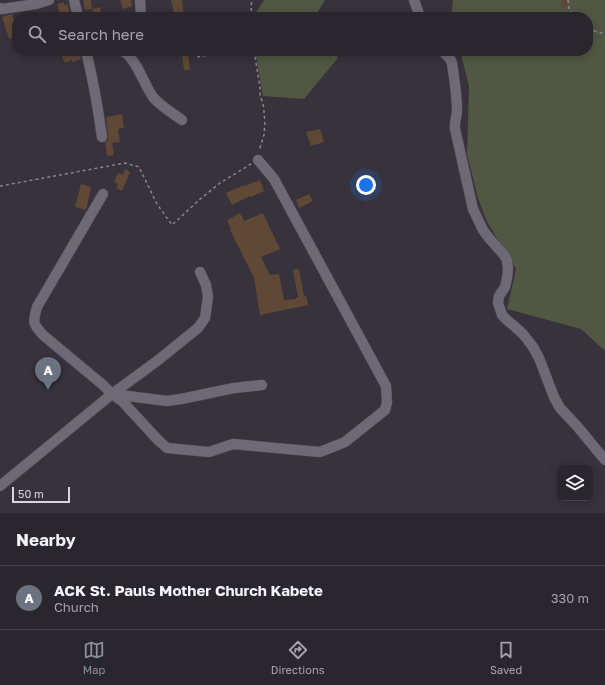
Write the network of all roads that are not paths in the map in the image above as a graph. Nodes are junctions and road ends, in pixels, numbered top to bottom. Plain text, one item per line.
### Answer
1 (50, 0) edge
2 (74, 0) edge
3 (140, 0) edge
4 (414, 0) edge
5 (0, 8) edge
6 (77, 12) edge
7 (141, 12) edge
8 (418, 12) edge
9 (87, 56) edge
10 (128, 56) edge
11 (448, 56) edge
12 (182, 120) dead end
13 (102, 137) dead end
14 (258, 160) road end
15 (102, 194) dead end
16 (200, 272) dead end
17 (262, 384) dead end
18 (112, 394) junction
19 (605, 460) edge
20 (0, 486) edge

1 - 5 street
2 - 6 street
3 - 7 street
4 - 8 street
9 - 13 street
10 - 12 street
11 - 19 street
14 - 18 street
15 - 18 street
16 - 18 street
17 - 18 street
18 - 20 street

